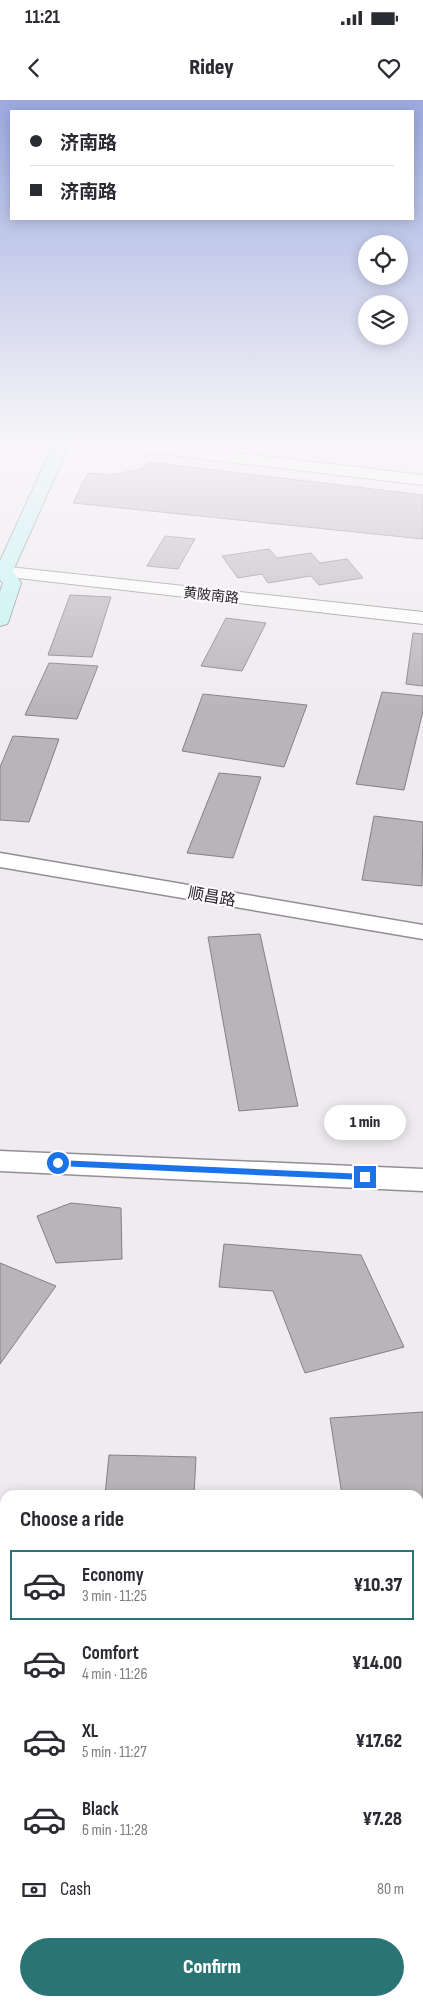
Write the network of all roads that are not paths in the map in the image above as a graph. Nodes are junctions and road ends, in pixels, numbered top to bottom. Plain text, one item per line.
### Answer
1 (20, 532) edge
2 (1, 572) edge
3 (423, 618) edge
4 (0, 620) edge
5 (0, 860) edge
6 (423, 932) edge
7 (0, 1161) edge
8 (423, 1180) edge

1 - 2 main road
2 - 3 street, 黄陂南路
2 - 4 main road
5 - 6 street, 顺昌路
7 - 8 street

